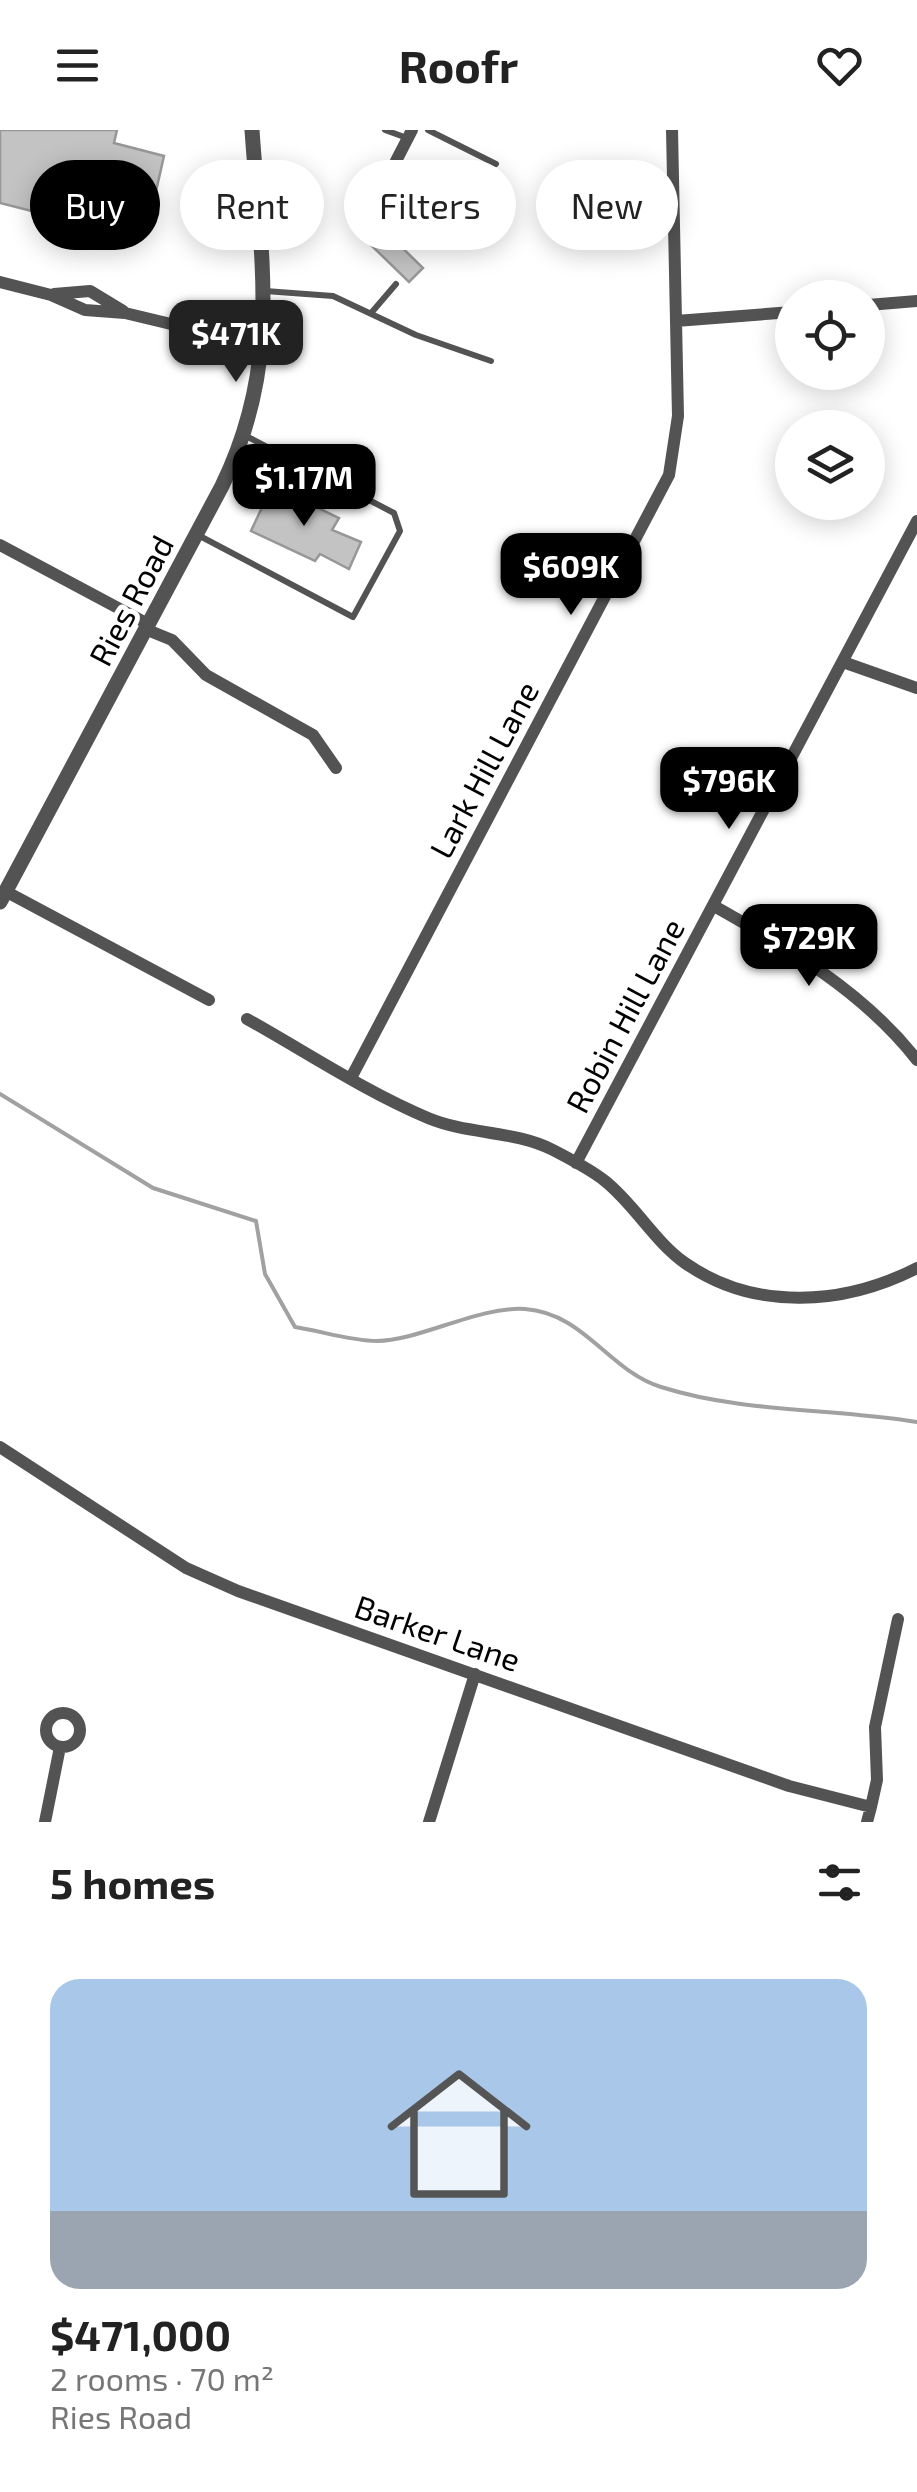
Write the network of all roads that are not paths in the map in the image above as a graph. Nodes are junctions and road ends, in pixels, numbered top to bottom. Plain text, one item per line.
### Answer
1 (252, 130) edge
2 (385, 130) edge
3 (428, 130) edge
4 (672, 130) edge
5 (410, 134) edge
6 (397, 160) edge
7 (488, 160) edge
8 (0, 282) edge
9 (396, 284) dead end
10 (263, 292) junction
11 (917, 301) edge
12 (885, 304) edge
13 (372, 312) junction
14 (775, 313) edge
15 (676, 322) junction
16 (263, 346) junction
17 (491, 361) dead end
18 (244, 436) junction
19 (917, 522) edge
20 (196, 534) junction
21 (0, 545) edge
22 (147, 627) junction
23 (843, 662) junction
24 (917, 688) edge
25 (336, 768) dead end
26 (3, 896) edge
27 (714, 906) junction
28 (210, 1000) dead end
29 (247, 1020) dead end
30 (915, 1052) edge
31 (352, 1076) junction
32 (576, 1163) junction
33 (917, 1268) edge
34 (0, 1446) edge
35 (898, 1619) dead end
36 (475, 1674) junction
37 (60, 1747) dead end
38 (870, 1807) junction
39 (49, 1820) edge
40 (428, 1822) edge
41 (867, 1822) edge

1 - 10 street, Ries Road
2 - 5 lane
3 - 7 lane
4 - 15 street, Lark Hill Lane
5 - 6 street
8 - 16 street
9 - 13 lane
10 - 13 lane
10 - 16 street, Ries Road
11 - 12 street
13 - 17 lane
14 - 15 street
15 - 31 street, Lark Hill Lane
16 - 18 street, Ries Road
18 - 20 street, Ries Road
18 - 20 lane
19 - 23 street, Robin Hill Lane
20 - 22 street, Ries Road
21 - 22 street
22 - 25 street
22 - 26 street, Ries Road
23 - 24 street
23 - 27 street, Robin Hill Lane
26 - 28 street
27 - 30 street
27 - 32 street, Robin Hill Lane
29 - 31 street
31 - 32 street
32 - 33 street
34 - 36 street, Barker Lane
35 - 38 street
36 - 38 street, Barker Lane
36 - 40 street
37 - 39 street
38 - 41 street

